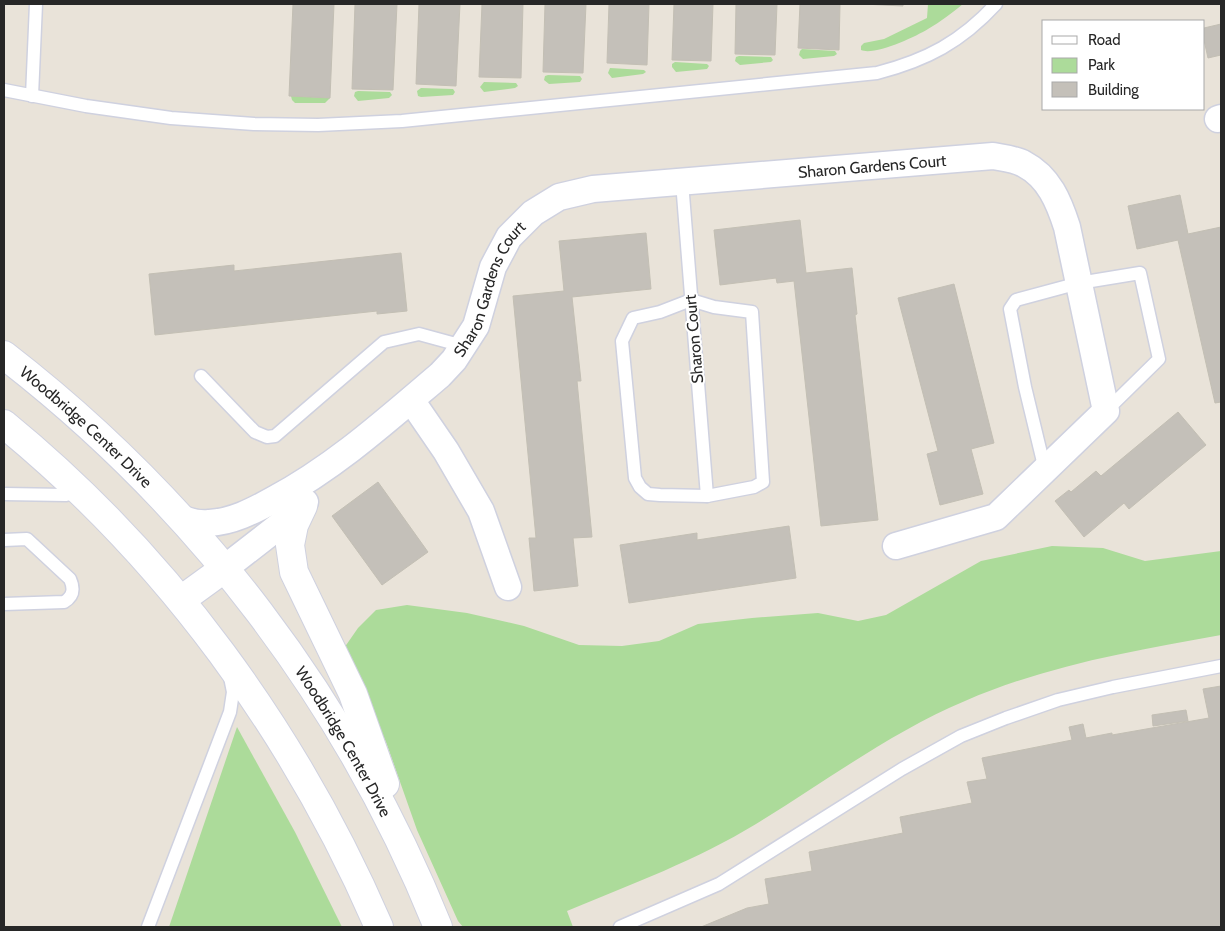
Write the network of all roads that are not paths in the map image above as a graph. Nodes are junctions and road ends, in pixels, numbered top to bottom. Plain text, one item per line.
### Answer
1 (36, 4) edge
2 (996, 4) edge
3 (4, 90) edge
4 (32, 96) junction
5 (682, 182) junction
6 (1079, 284) junction
7 (691, 300) junction
8 (463, 346) junction
9 (4, 355) edge
10 (201, 376) dead end
11 (411, 400) junction
12 (1106, 411) junction
13 (4, 424) edge
14 (331, 465) junction
15 (1045, 470) junction
16 (79, 492) junction
17 (4, 494) edge
18 (707, 496) junction
19 (302, 506) junction
20 (183, 519) junction
21 (4, 540) edge
22 (896, 546) dead end
23 (225, 568) junction
24 (508, 586) dead end
25 (181, 600) junction
26 (4, 604) edge
27 (219, 649) junction
28 (1221, 666) edge
29 (419, 882) junction
30 (438, 924) edge
31 (148, 927) edge
32 (379, 927) edge
33 (620, 927) edge

1 - 4 lane
2 - 4 lane
3 - 4 lane
5 - 6 street, Sharon Gardens Court
5 - 7 lane, Sharon Court
5 - 8 street, Sharon Gardens Court
6 - 12 street, Sharon Gardens Court
6 - 12 lane
6 - 15 lane
7 - 18 lane, Sharon Court
7 - 18 lane
7 - 18 lane
8 - 10 lane
8 - 11 street, Sharon Gardens Court
9 - 20 street, Woodbridge Center Drive
11 - 14 street, Sharon Gardens Court
11 - 24 street
12 - 15 street
13 - 16 street
14 - 19 street, Sharon Gardens Court
14 - 20 street, Sharon Gardens Court
15 - 22 street
16 - 17 lane
16 - 25 street
19 - 23 street, Sharon Gardens Court
19 - 29 street
20 - 23 street, Woodbridge Center Drive
21 - 26 lane
23 - 25 street
23 - 29 street, Woodbridge Center Drive
25 - 27 street
27 - 31 lane
27 - 32 street
28 - 33 lane
29 - 30 street, Woodbridge Center Drive

